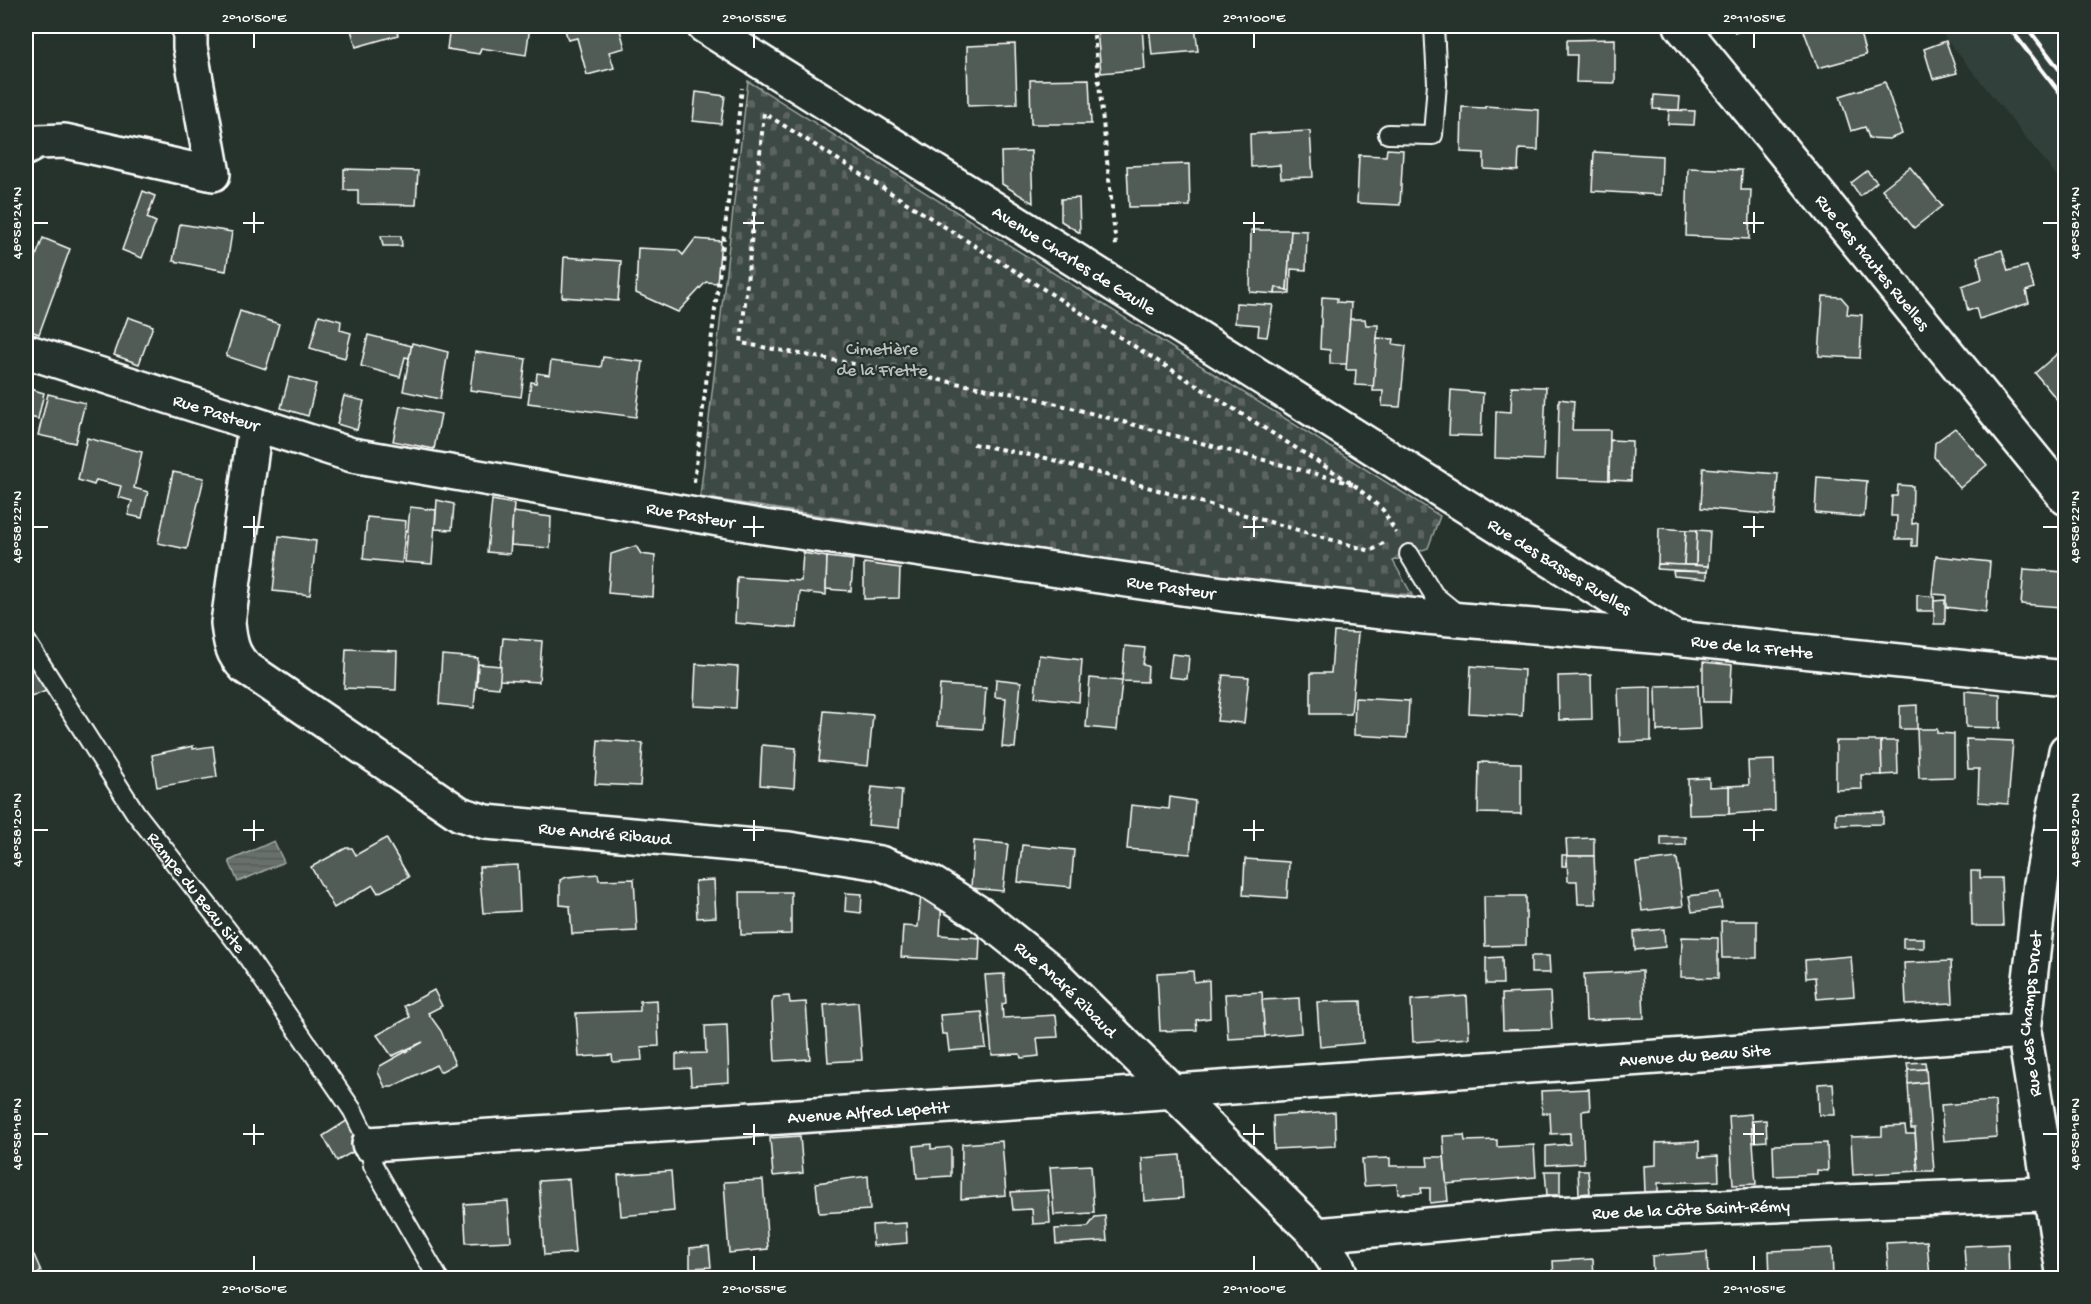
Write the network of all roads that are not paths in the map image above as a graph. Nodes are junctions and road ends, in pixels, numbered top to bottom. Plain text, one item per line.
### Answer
1 (190, 26) edge
2 (704, 26) edge
3 (1434, 26) edge
4 (1681, 26) edge
5 (1388, 134) dead end
6 (26, 148) edge
7 (26, 351) edge
8 (255, 426) junction
9 (1446, 493) joint
10 (2066, 498) edge
11 (1409, 554) dead end
12 (1451, 618) junction
13 (1675, 638) junction
14 (26, 641) edge
15 (2066, 678) edge
16 (2066, 751) edge
17 (2024, 1031) junction
18 (1365, 1078) joint
19 (1175, 1091) junction
20 (369, 1144) junction
21 (2058, 1193) edge
22 (1317, 1235) junction
23 (438, 1278) edge
24 (1342, 1278) edge
25 (2064, 1278) edge

1 - 6 street
2 - 9 street, Avenue Charles de Gaulle
3 - 5 lane
4 - 10 street, Rue des Hautes Ruelles
7 - 8 street, Rue Pasteur
8 - 12 street, Rue Pasteur
8 - 19 street, Rue André Ribaud
9 - 13 street, Rue des Basses Ruelles
11 - 12 lane
12 - 13 street, Rue de la Frette
13 - 15 street, Rue de la Frette
14 - 20 lane, Rampe du Beau Site
16 - 17 street, Rue des Champs Druet
17 - 18 street, Avenue du Beau Site
17 - 21 street, Rue des Champs Druet
18 - 19 street, Avenue Alfred Lepetit
19 - 20 street, Avenue Alfred Lepetit
19 - 22 street, Rue André Ribaud
20 - 23 lane, Rampe du Beau Site
21 - 22 street, Rue de la Côte Saint-Rémy
21 - 25 street, Rue des Champs Druet
22 - 24 street, Rue André Ribaud

